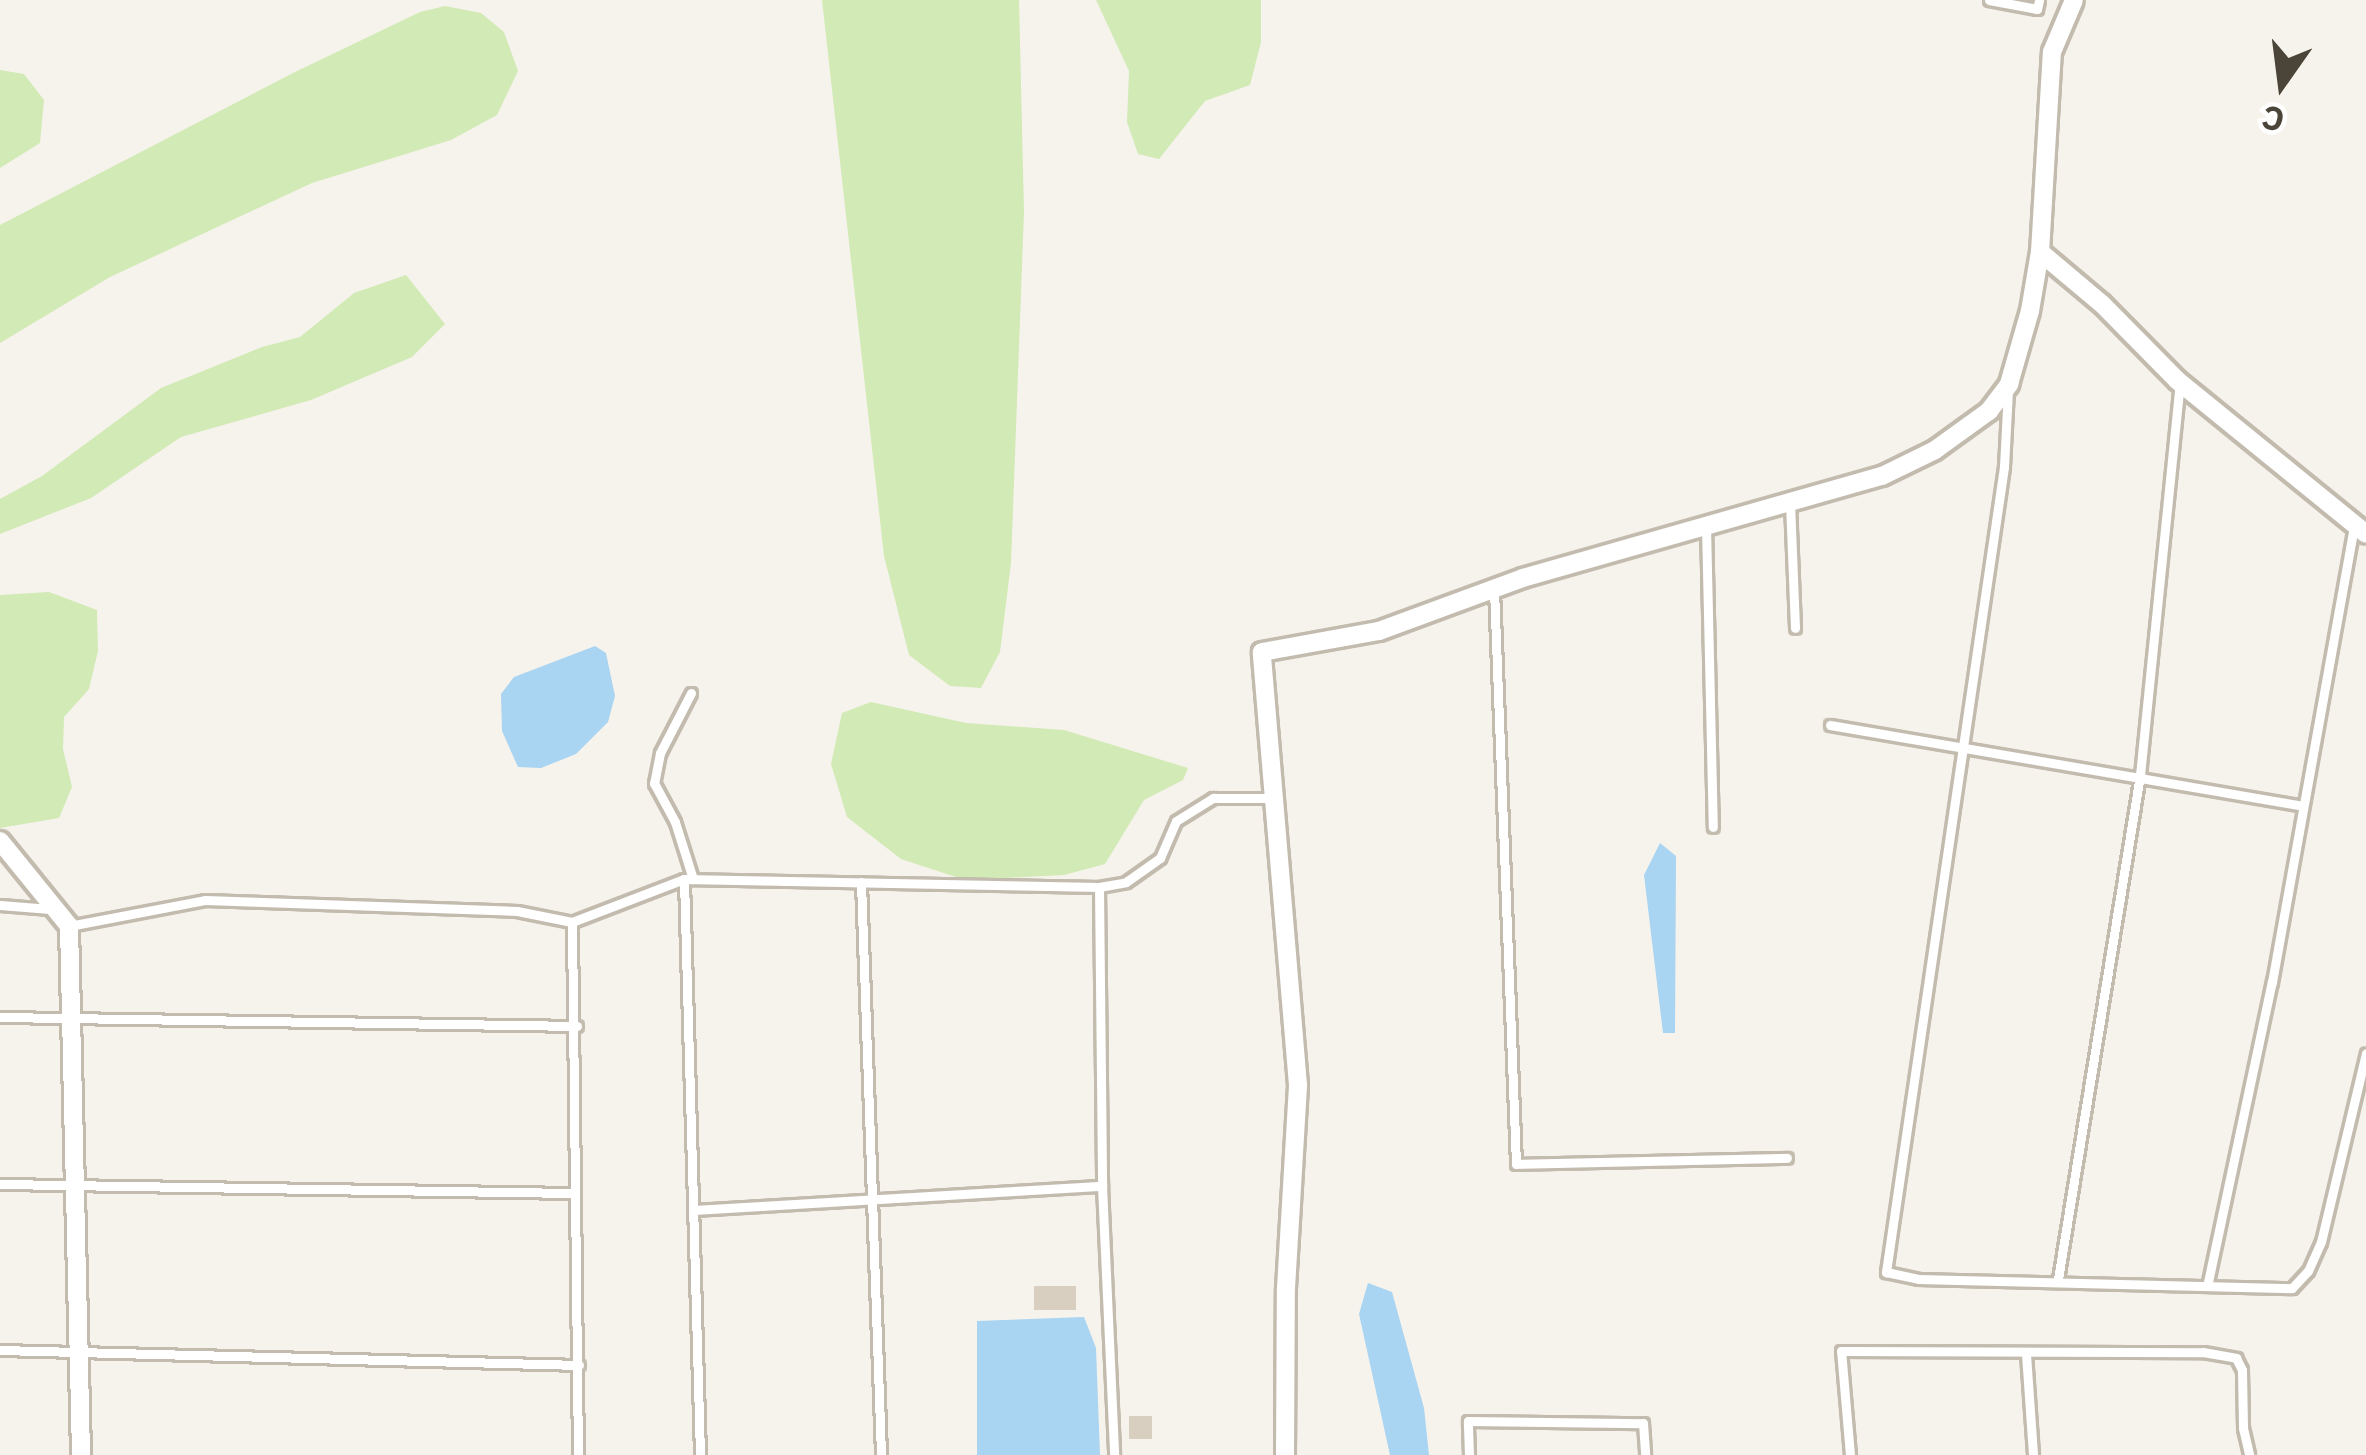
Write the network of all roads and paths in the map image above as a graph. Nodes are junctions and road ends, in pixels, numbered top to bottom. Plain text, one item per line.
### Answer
1 (1989, 0) edge
2 (2039, 0) edge
3 (2074, 0) edge
4 (2040, 252) junction
5 (2180, 382) junction
6 (2009, 385) junction
7 (1790, 502) junction
8 (1706, 526) junction
9 (2361, 529) edge
10 (1494, 589) junction
11 (1795, 628) dead end
12 (691, 693) dead end
13 (1830, 725) dead end
14 (1963, 747) junction
15 (2140, 775) junction
16 (1277, 798) junction
17 (2303, 806) junction
18 (1713, 827) dead end
19 (0, 842) edge
20 (689, 879) junction
21 (861, 881) junction
22 (1100, 887) junction
23 (0, 905) edge
24 (56, 909) junction
25 (572, 922) junction
26 (69, 926) junction
27 (0, 1017) edge
28 (73, 1017) junction
29 (577, 1026) junction
30 (2366, 1054) edge
31 (1787, 1158) dead end
32 (0, 1184) edge
33 (75, 1184) junction
34 (1102, 1186) junction
35 (572, 1193) junction
36 (873, 1198) junction
37 (694, 1210) junction
38 (2058, 1279) junction
39 (2208, 1282) junction
40 (0, 1350) edge
41 (78, 1353) junction
42 (2026, 1354) junction
43 (579, 1365) junction
44 (81, 1455) edge
45 (578, 1455) edge
46 (700, 1455) edge
47 (880, 1455) edge
48 (1114, 1455) edge
49 (1285, 1455) edge
50 (1468, 1455) edge
51 (1645, 1455) edge
52 (1850, 1455) edge
53 (2033, 1455) edge
54 (2249, 1455) edge

1 - 2 lane
3 - 4 street
4 - 5 street
4 - 6 street
5 - 9 street
5 - 15 lane
6 - 7 street
6 - 14 lane
7 - 8 street
7 - 11 lane
8 - 10 street
8 - 18 lane
9 - 17 lane
10 - 16 street
10 - 31 lane
12 - 20 lane
13 - 14 lane
14 - 15 lane
14 - 38 lane
15 - 17 lane
15 - 38 lane
16 - 22 lane
16 - 49 street
17 - 39 lane
19 - 24 street
20 - 21 lane
20 - 25 lane
20 - 37 lane
21 - 22 lane
21 - 36 lane
22 - 34 lane
23 - 24 lane
24 - 26 street
25 - 26 lane
25 - 29 lane
26 - 28 street
27 - 28 lane
28 - 29 lane
28 - 33 street
29 - 35 lane
30 - 39 lane
32 - 33 lane
33 - 35 lane
33 - 41 street
34 - 36 lane
34 - 48 lane
35 - 43 lane
36 - 37 lane
36 - 47 lane
37 - 46 lane
38 - 39 lane
40 - 41 lane
41 - 43 lane
41 - 44 street
42 - 52 lane
42 - 53 lane
42 - 54 lane
43 - 45 lane
50 - 51 lane

